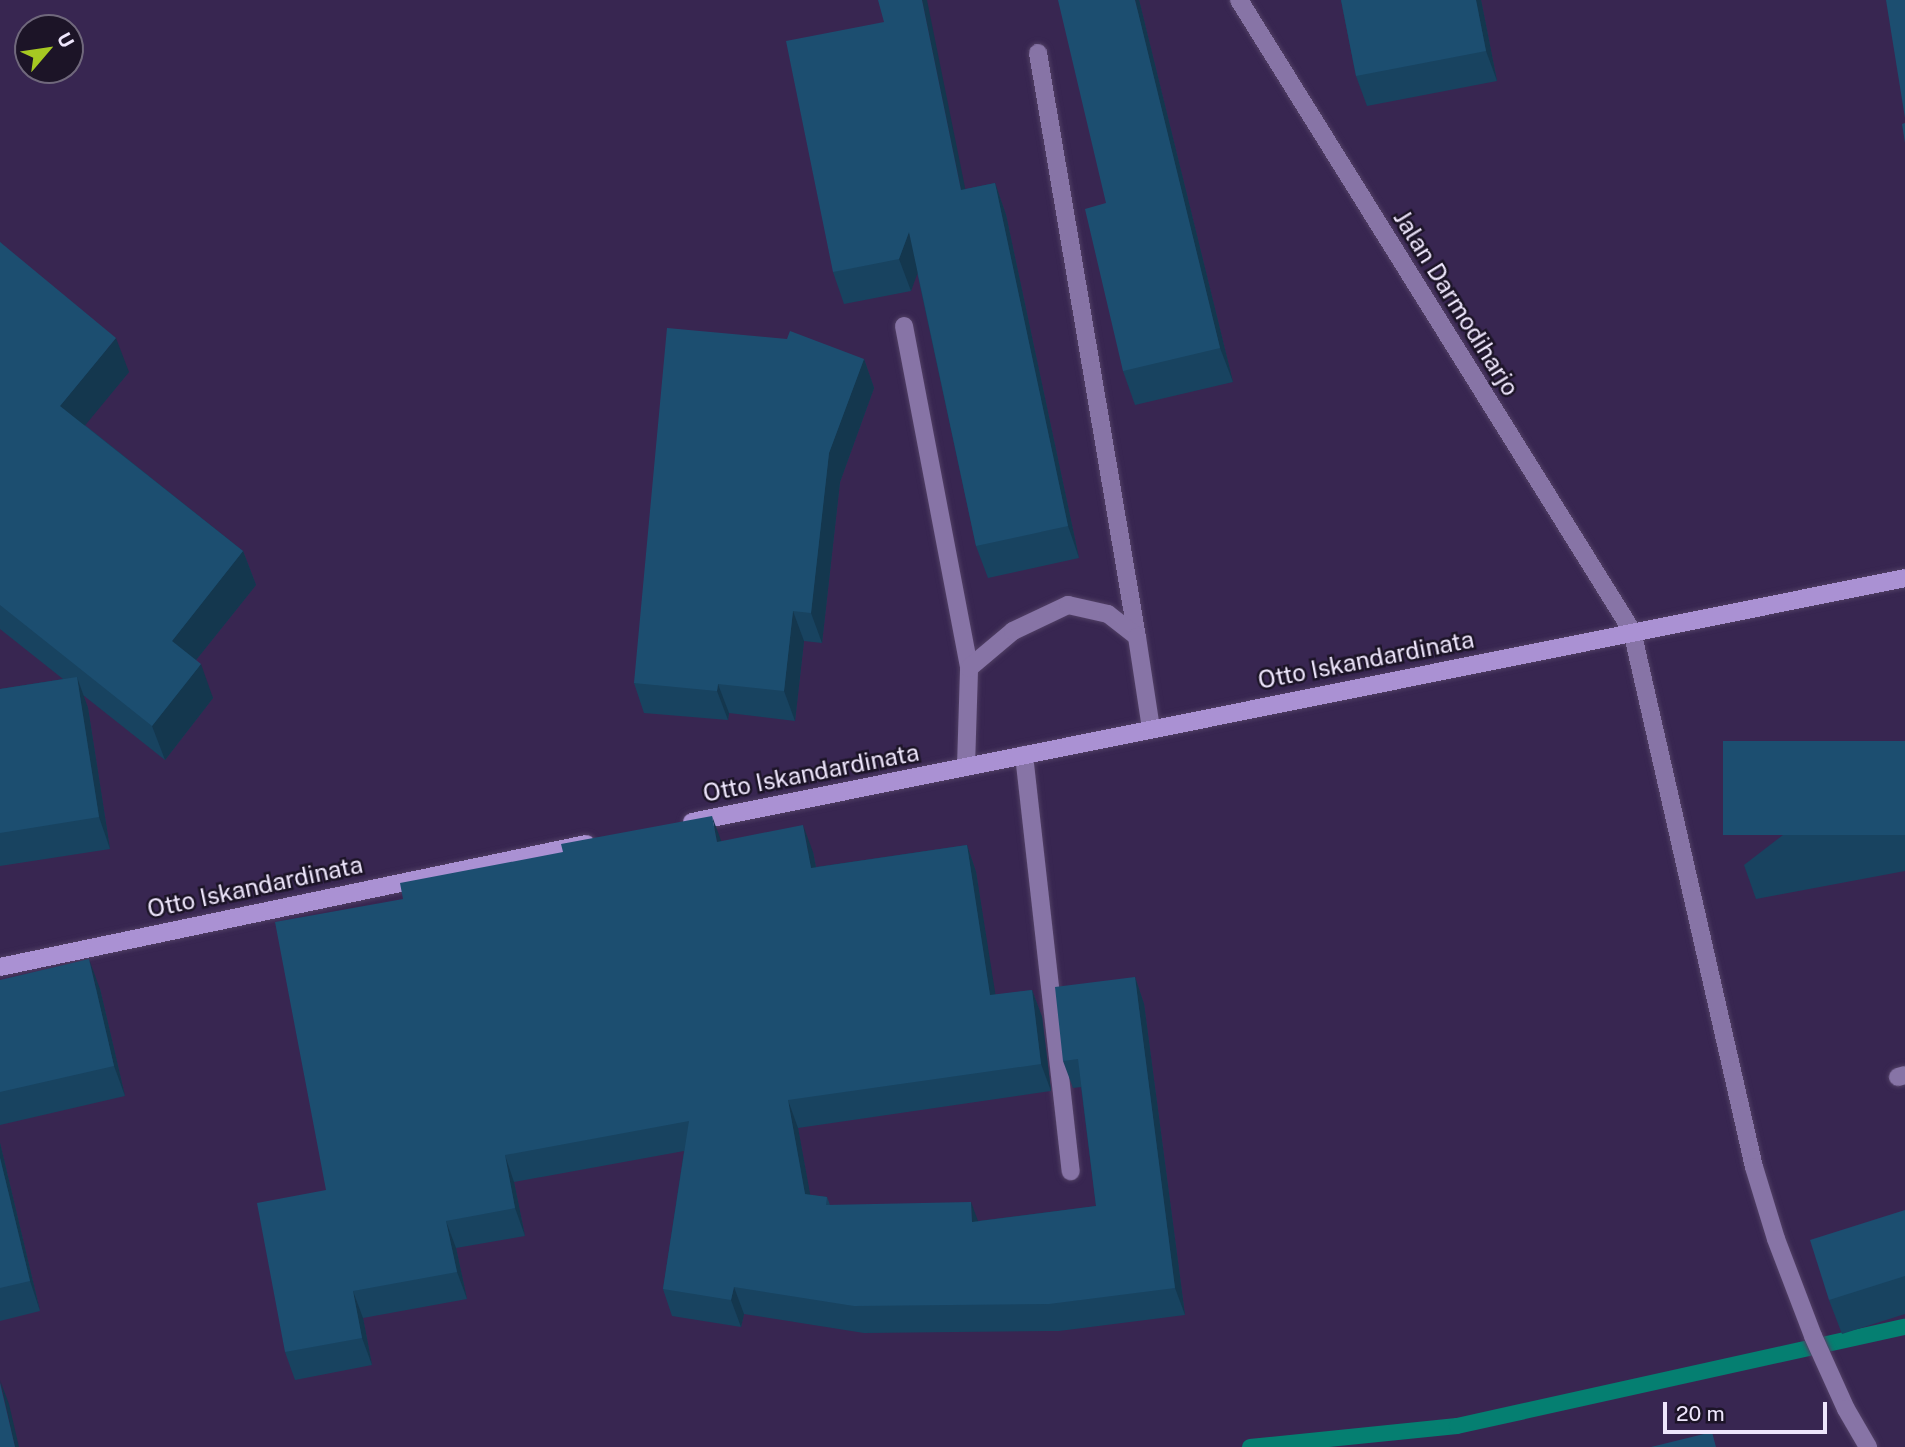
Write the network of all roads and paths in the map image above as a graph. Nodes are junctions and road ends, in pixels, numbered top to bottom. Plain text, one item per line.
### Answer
1 (1239, 0) edge
2 (1038, 53) dead end
3 (904, 326) dead end
4 (1905, 578) edge
5 (1632, 631) junction
6 (1137, 637) junction
7 (969, 668) junction
8 (1151, 729) junction
9 (1024, 755) junction
10 (966, 766) junction
11 (669, 827) edge
12 (602, 840) edge
13 (0, 967) edge
14 (1071, 1171) dead end
15 (1868, 1447) edge

1 - 5 street, Jalan Darmodiharjo
2 - 6 street
3 - 7 street
4 - 5 main road, Otto Iskandardinata
5 - 8 main road, Otto Iskandardinata
5 - 15 street, Jalan Darmodiharjo
6 - 7 street
6 - 8 street
7 - 10 street
8 - 9 main road, Otto Iskandardinata
9 - 10 main road, Otto Iskandardinata
9 - 14 street
10 - 11 main road, Otto Iskandardinata
12 - 13 main road, Otto Iskandardinata

